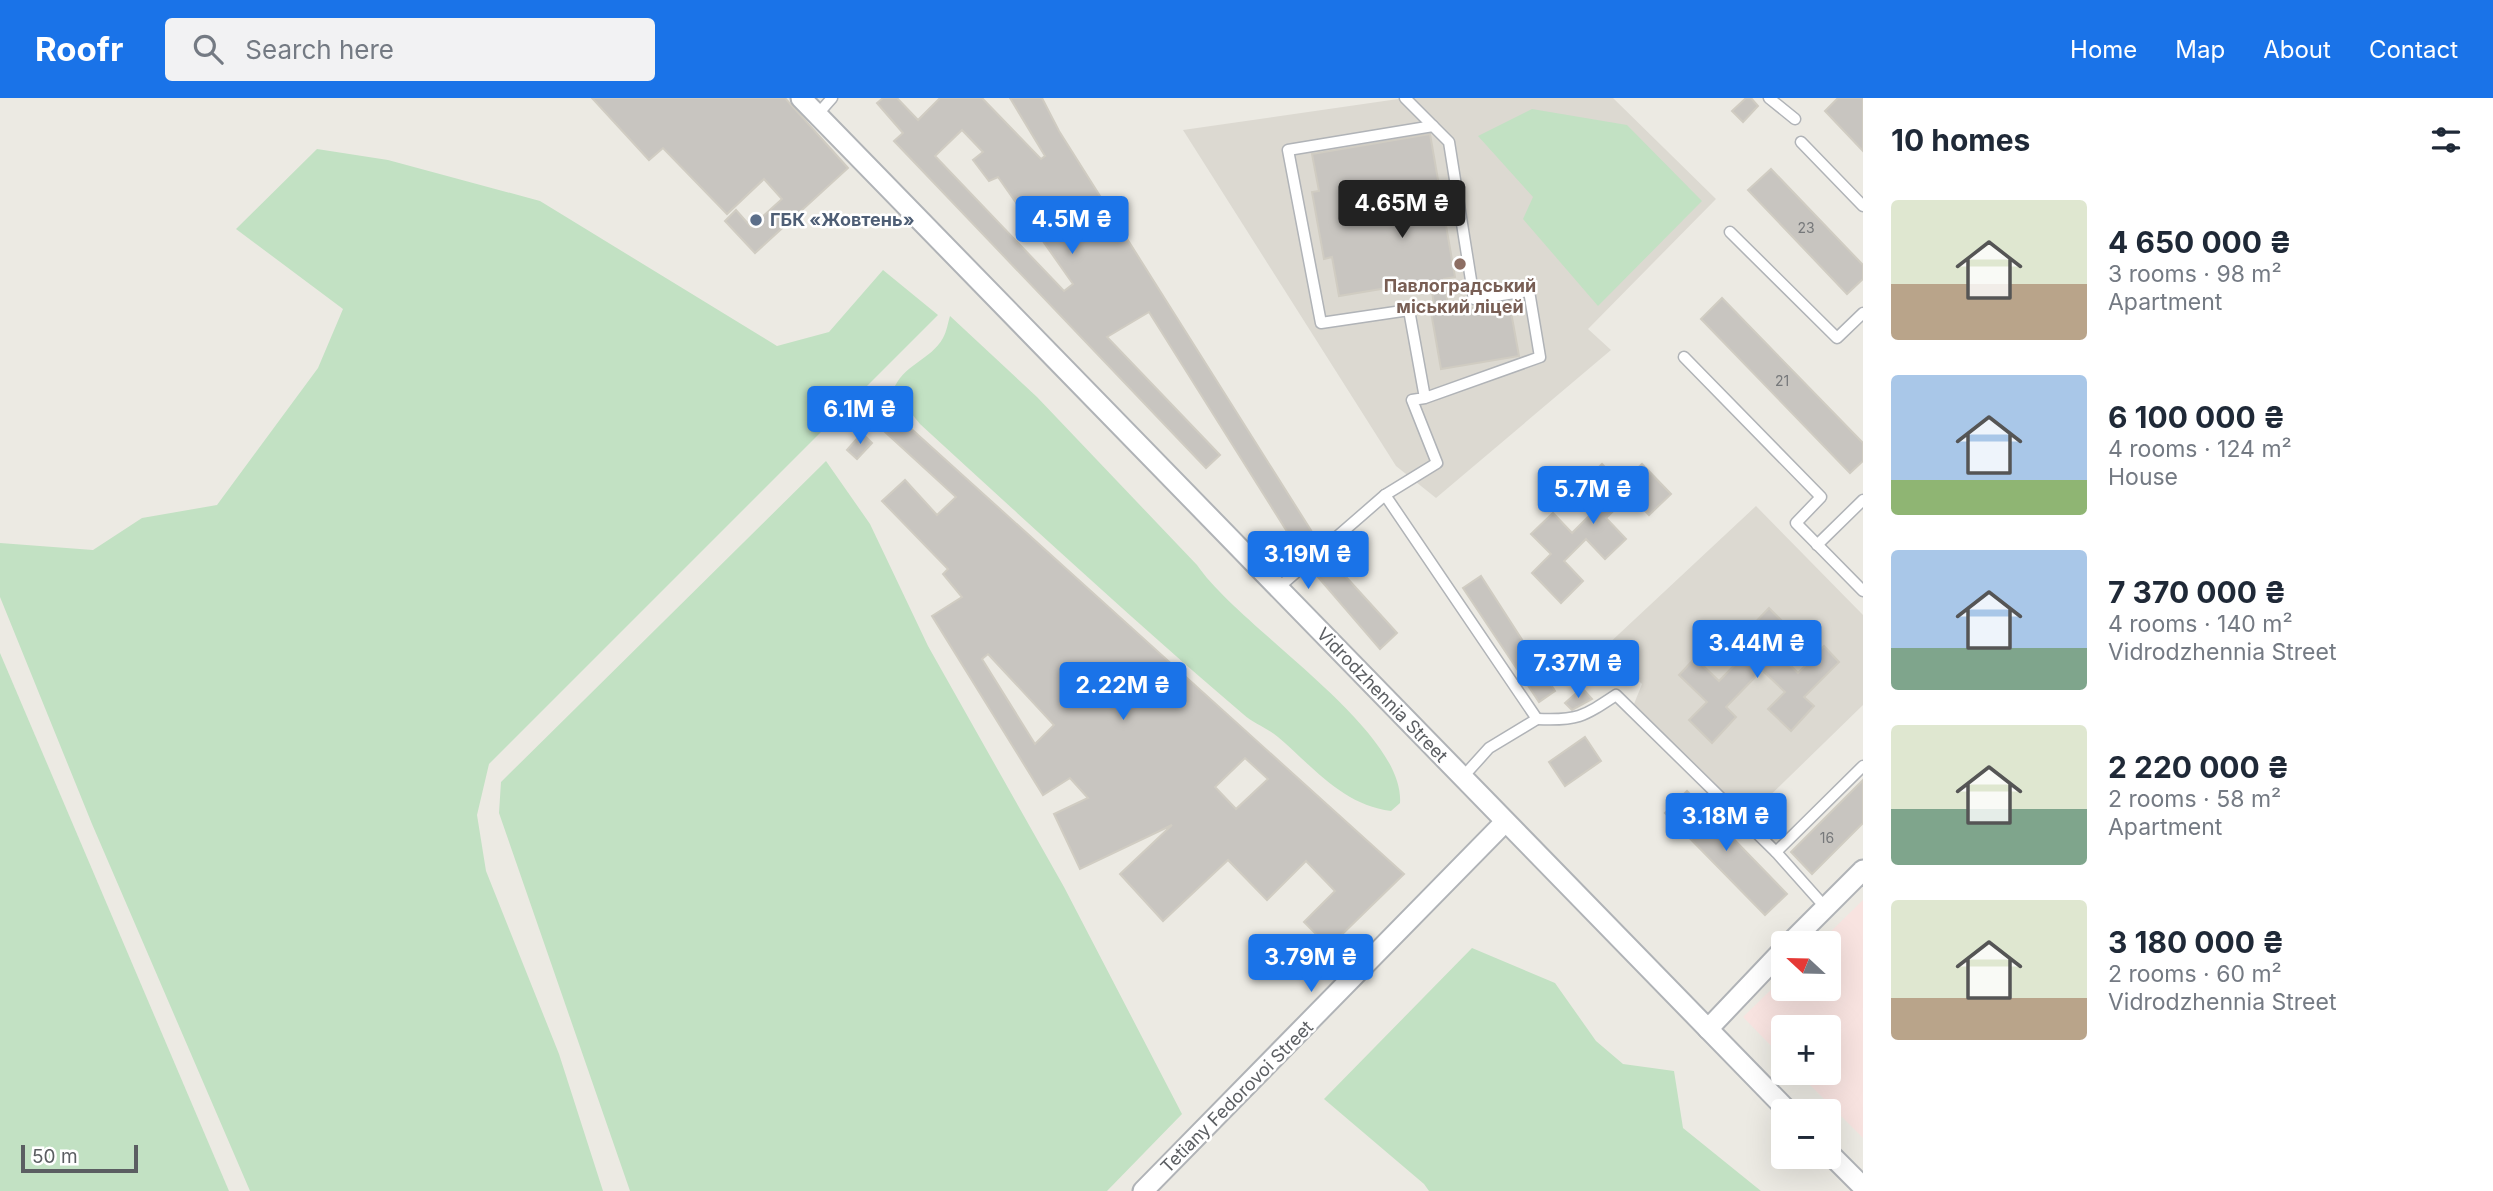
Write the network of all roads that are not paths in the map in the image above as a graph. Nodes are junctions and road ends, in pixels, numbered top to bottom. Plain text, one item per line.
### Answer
1 (800, 98) edge
2 (832, 98) edge
3 (1405, 98) edge
4 (1769, 98) edge
5 (817, 115) junction
6 (1795, 119) dead end
7 (1433, 126) junction
8 (1801, 142) dead end
9 (1863, 206) edge
10 (1730, 232) dead end
11 (1863, 313) edge
12 (1684, 357) dead end
13 (1425, 398) junction
14 (1385, 495) junction
15 (1863, 500) edge
16 (1817, 545) junction
17 (1277, 589) junction
18 (1863, 591) edge
19 (1536, 719) junction
20 (1863, 766) edge
21 (1462, 778) junction
22 (1505, 822) junction
23 (1776, 852) junction
24 (1863, 870) edge
25 (1825, 906) junction
26 (1801, 931) edge
27 (1771, 963) edge
28 (1708, 1030) junction
29 (1776, 1099) edge
30 (1841, 1165) edge
31 (1863, 1188) edge
32 (1143, 1191) edge

1 - 5 street, Vidrodzhennia Street
2 - 5 lane
3 - 7 lane
4 - 6 lane
5 - 17 street, Vidrodzhennia Street
7 - 13 lane
7 - 13 lane
8 - 9 lane
10 - 11 lane
12 - 16 lane
13 - 14 lane
14 - 17 lane
14 - 19 lane
15 - 16 lane
16 - 18 lane
17 - 21 street, Vidrodzhennia Street
19 - 21 lane
19 - 23 lane
20 - 23 lane
21 - 22 street, Vidrodzhennia Street
22 - 28 street, Vidrodzhennia Street
22 - 32 street, Tetiany Fedorovoi Street
23 - 25 lane
24 - 25 street
25 - 26 street
27 - 28 street
28 - 29 street, Vidrodzhennia Street
30 - 31 street

